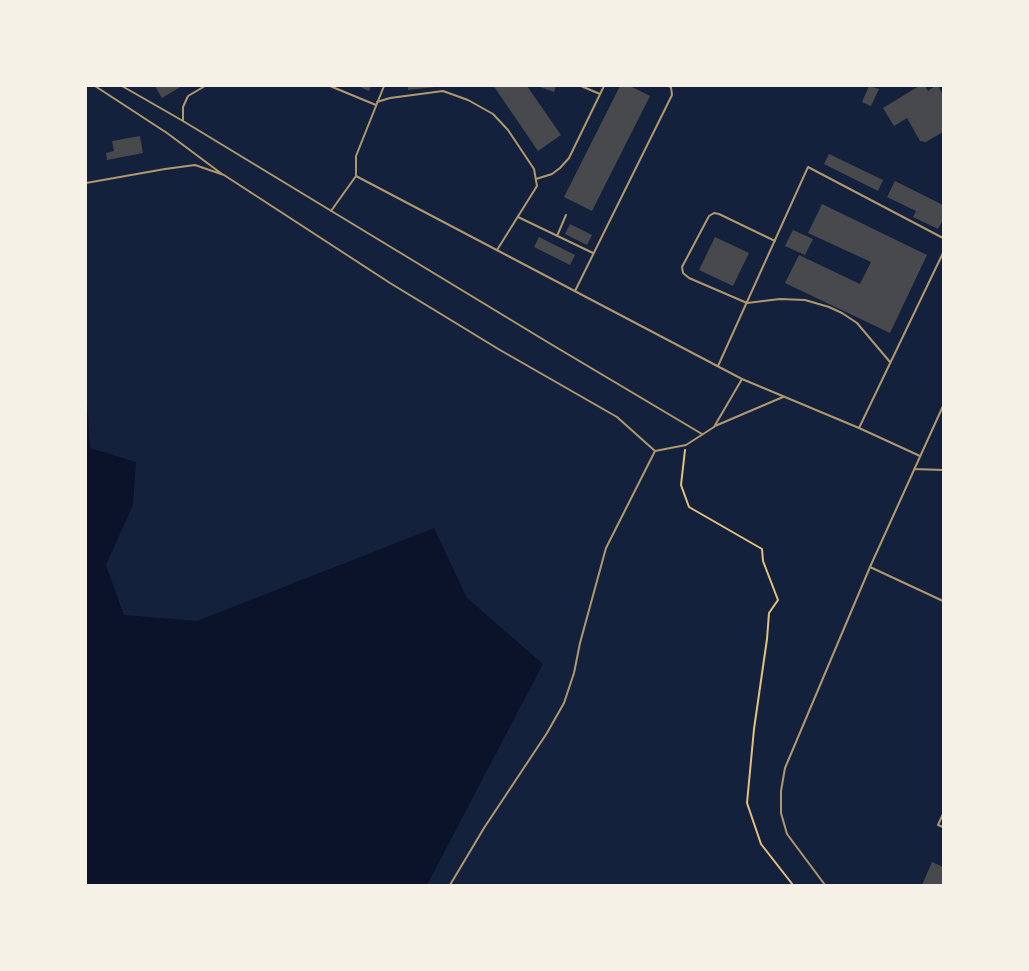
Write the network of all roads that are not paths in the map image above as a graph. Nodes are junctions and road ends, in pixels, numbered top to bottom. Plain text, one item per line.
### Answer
1 (95, 86) edge
2 (122, 86) edge
3 (205, 86) edge
4 (330, 86) edge
5 (384, 86) edge
6 (581, 86) edge
7 (604, 86) edge
8 (668, 86) edge
9 (600, 94) junction
10 (377, 102) junction
11 (376, 105) junction
12 (183, 121) junction
13 (224, 176) junction
14 (356, 176) junction
15 (536, 179) junction
16 (86, 183) edge
17 (331, 211) junction
18 (566, 214) dead end
19 (518, 217) junction
20 (557, 236) junction
21 (943, 238) edge
22 (775, 241) junction
23 (497, 250) junction
24 (593, 253) junction
25 (943, 253) edge
26 (575, 291) junction
27 (746, 303) junction
28 (890, 362) junction
29 (718, 366) junction
30 (742, 379) junction
31 (784, 397) junction
32 (943, 406) edge
33 (714, 427) junction
34 (859, 428) junction
35 (702, 434) junction
36 (656, 451) junction
37 (920, 456) junction
38 (914, 469) junction
39 (943, 470) edge
40 (870, 567) junction
41 (943, 601) edge
42 (943, 814) edge
43 (943, 827) edge
44 (450, 885) edge
45 (825, 885) edge

1 - 13 lane
2 - 12 lane
3 - 12 lane
4 - 11 lane
5 - 10 lane
6 - 9 lane
7 - 9 lane
8 - 24 lane
9 - 15 lane
10 - 11 lane
10 - 15 lane
11 - 14 lane
12 - 17 lane
13 - 16 lane
13 - 36 lane
14 - 17 lane
14 - 23 lane
15 - 19 lane
17 - 35 lane
18 - 20 lane
19 - 20 lane
19 - 23 lane
20 - 24 lane
21 - 22 lane
22 - 27 lane
22 - 27 lane
23 - 26 lane
24 - 26 lane
25 - 28 lane
26 - 29 lane
27 - 28 lane
27 - 29 lane
28 - 34 lane
29 - 30 lane
30 - 31 lane
30 - 33 lane
31 - 33 lane
31 - 34 lane
32 - 37 lane
33 - 35 lane
34 - 37 lane
35 - 36 lane
36 - 44 lane
37 - 38 lane
38 - 39 lane
38 - 40 lane
40 - 41 lane
40 - 45 lane
42 - 43 lane

